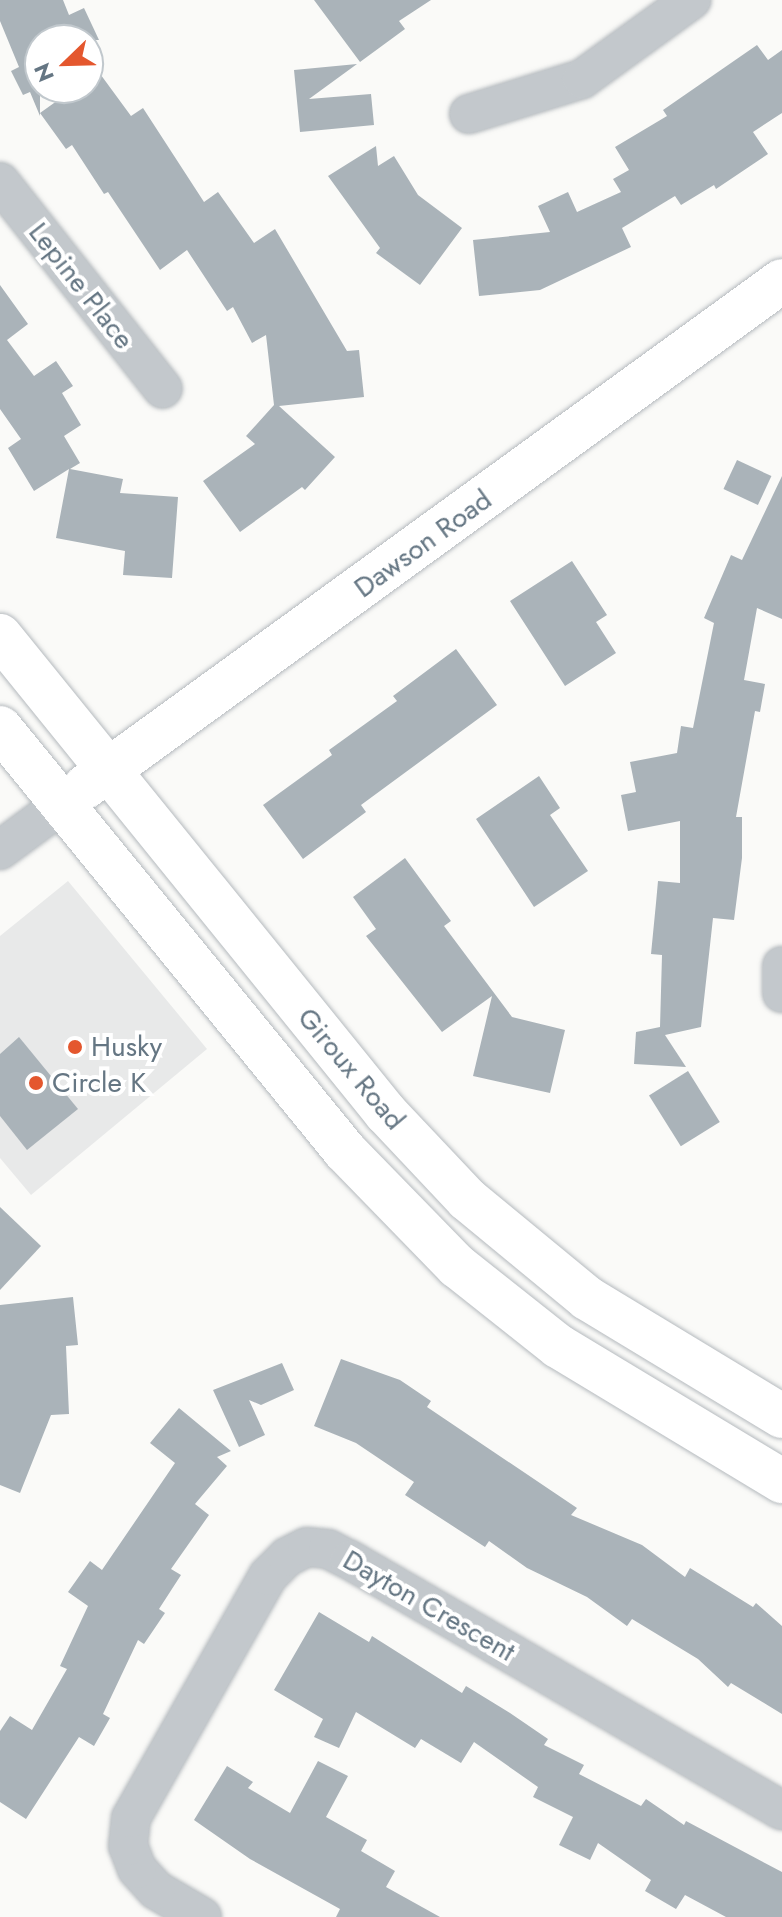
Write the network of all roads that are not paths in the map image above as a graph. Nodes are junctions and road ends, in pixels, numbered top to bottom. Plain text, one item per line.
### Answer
1 (691, 0) edge
2 (469, 114) dead end
3 (0, 182) edge
4 (782, 281) edge
5 (163, 389) dead end
6 (0, 636) edge
7 (0, 728) edge
8 (108, 770) junction
9 (61, 805) junction
10 (0, 850) edge
11 (782, 966) edge
12 (782, 993) edge
13 (782, 1416) edge
14 (782, 1481) edge
15 (782, 1810) edge
16 (202, 1917) edge

1 - 2 street
3 - 5 street, Lepine Place
4 - 8 main road, Dawson Road
6 - 8 main road, Giroux Road
7 - 9 main road, Giroux Road
8 - 9 main road, Dawson Road
8 - 13 main road, Giroux Road
9 - 10 street
9 - 14 main road, Giroux Road
11 - 12 street
15 - 16 street, Dayton Crescent

